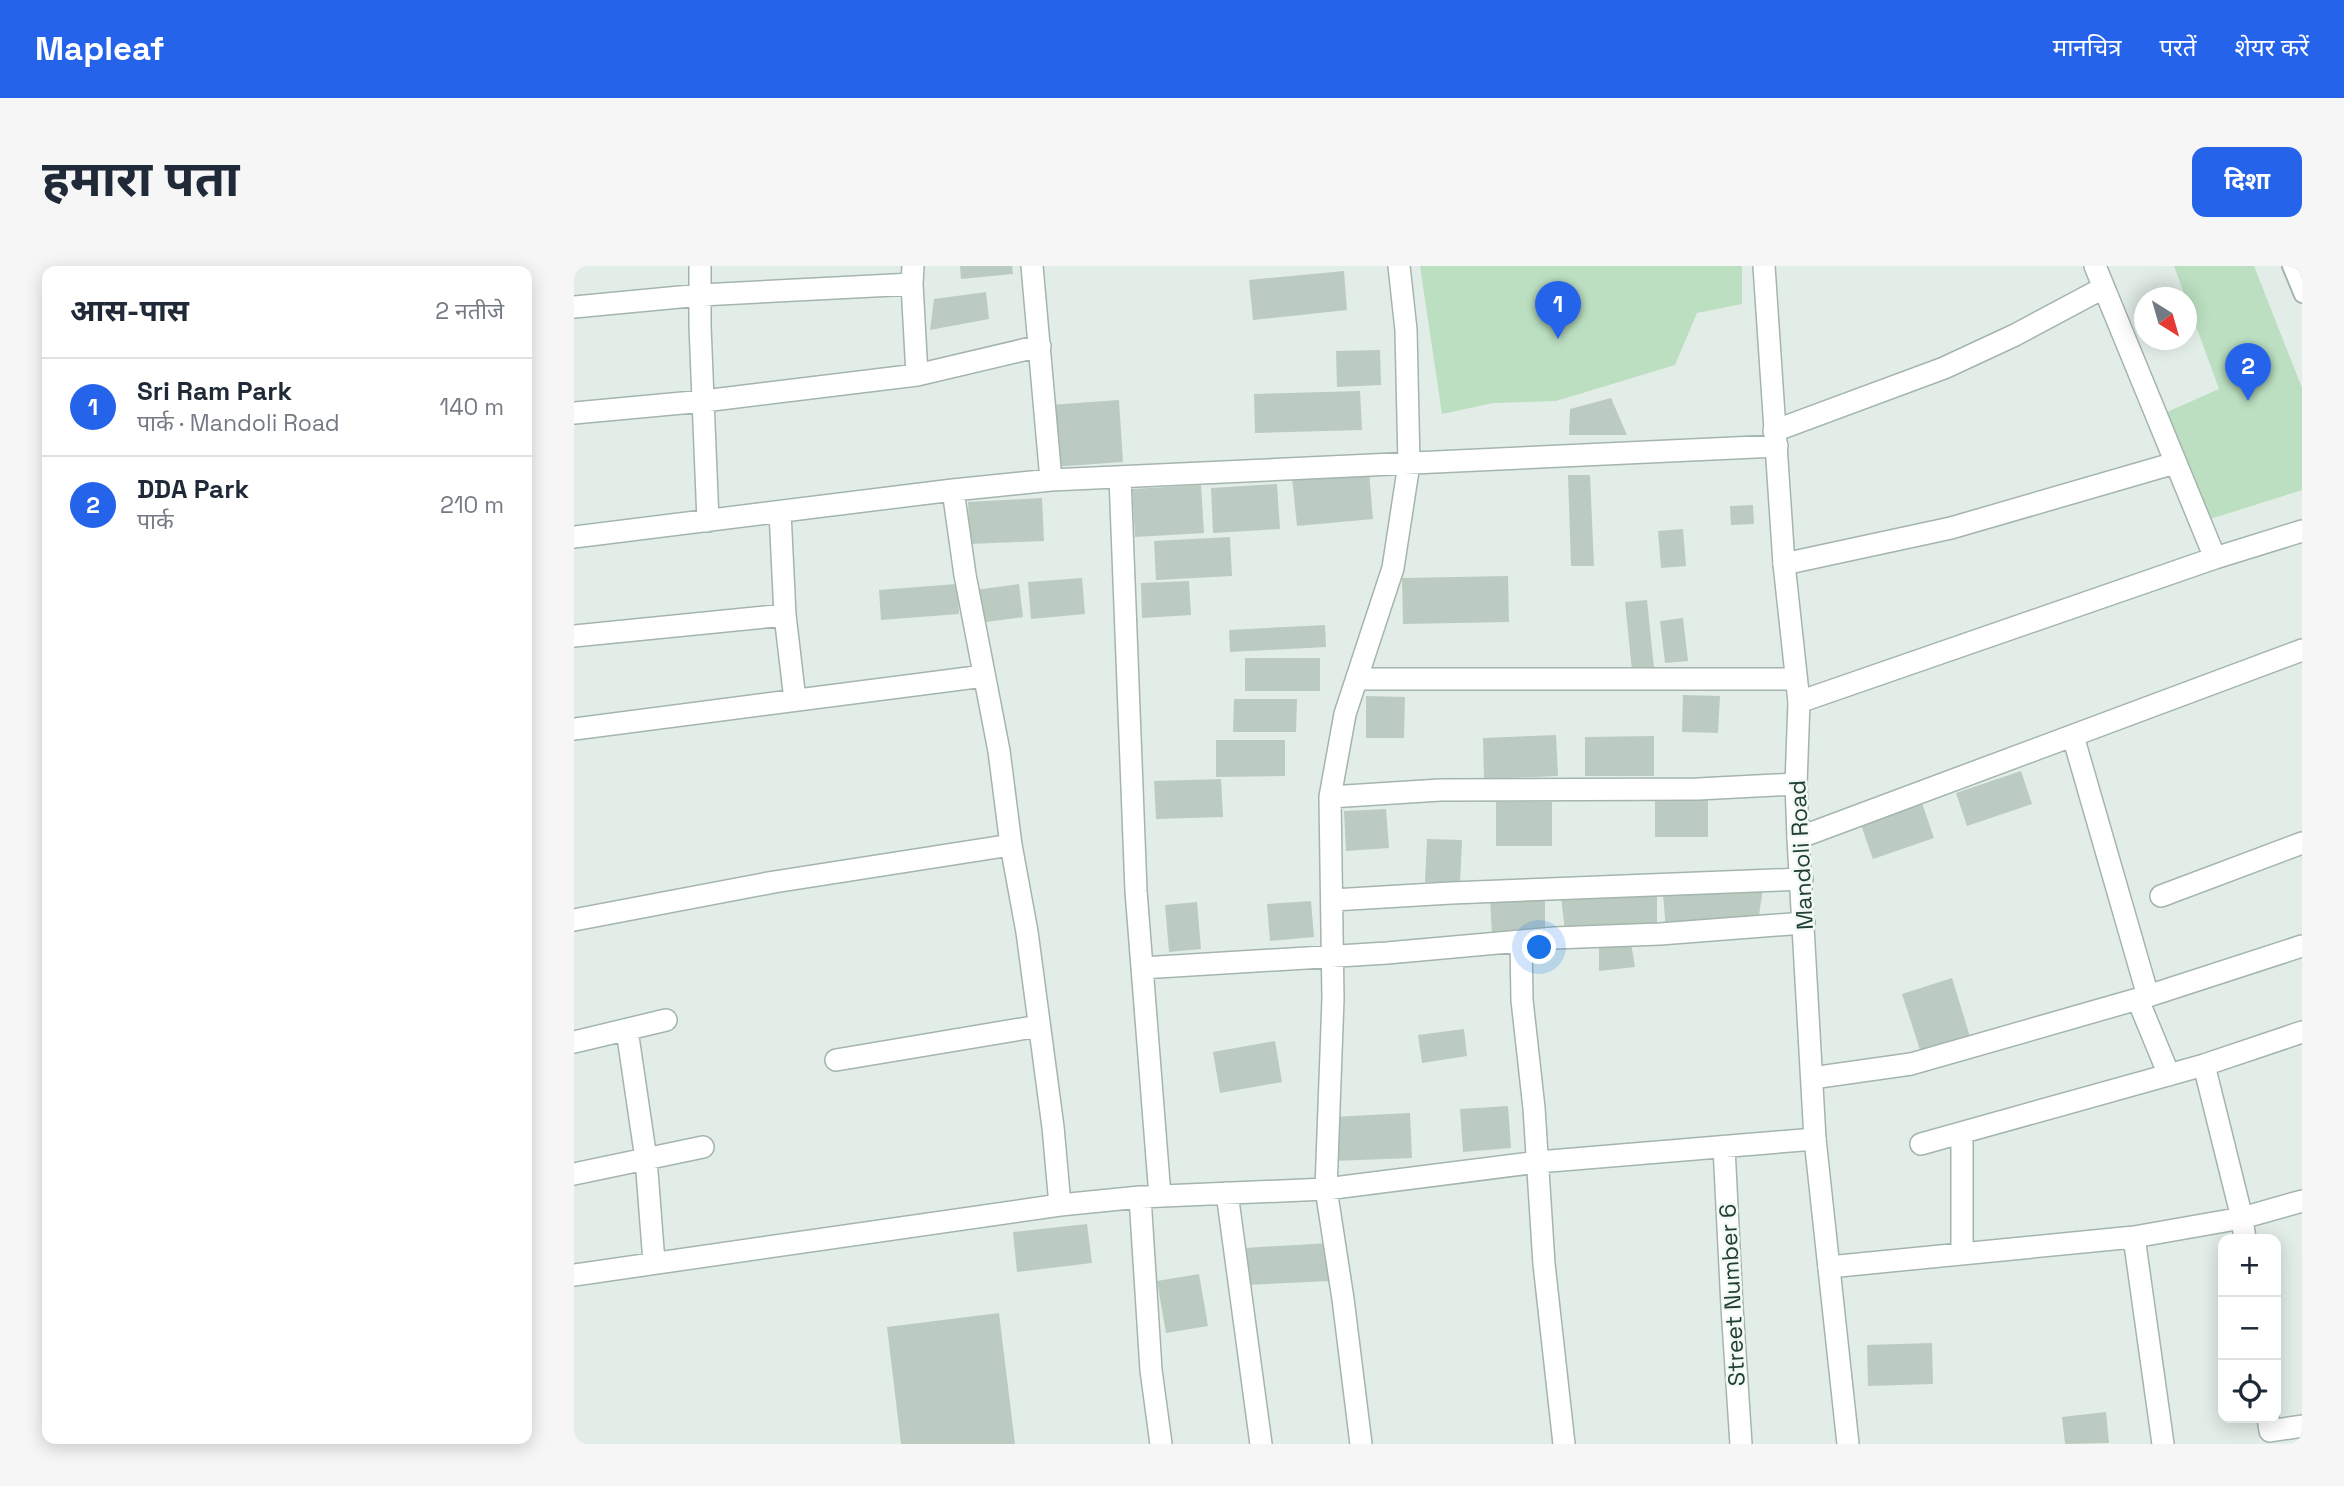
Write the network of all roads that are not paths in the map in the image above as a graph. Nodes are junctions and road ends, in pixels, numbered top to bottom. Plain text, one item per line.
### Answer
1 (701, 266) edge
2 (1032, 266) edge
3 (1399, 266) edge
4 (1764, 266) edge
5 (2095, 266) edge
6 (2290, 266) edge
7 (912, 275) edge
8 (2104, 288) junction
9 (701, 295) junction
10 (2302, 295) edge
11 (574, 307) edge
12 (1040, 346) junction
13 (917, 375) junction
14 (704, 401) junction
15 (574, 413) edge
16 (1776, 438) junction
17 (2175, 463) junction
18 (1409, 464) junction
19 (1121, 477) junction
20 (1051, 480) junction
21 (953, 490) junction
22 (780, 512) junction
23 (708, 521) junction
24 (2302, 531) edge
25 (574, 537) edge
26 (2215, 558) junction
27 (1784, 564) junction
28 (785, 615) junction
29 (574, 636) edge
30 (2302, 650) edge
31 (984, 676) junction
32 (1357, 679) junction
33 (1796, 679) junction
34 (795, 700) junction
35 (1799, 702) junction
36 (574, 729) edge
37 (2073, 736) junction
38 (1797, 784) junction
39 (1330, 797) junction
40 (1798, 838) junction
41 (2302, 843) edge
42 (1012, 845) junction
43 (1802, 879) junction
44 (2161, 896) dead end
45 (1333, 900) junction
46 (574, 920) edge
47 (1804, 923) junction
48 (1521, 942) junction
49 (2302, 946) edge
50 (1333, 956) junction
51 (1142, 968) junction
52 (2143, 998) junction
53 (666, 1020) dead end
54 (1039, 1026) junction
55 (627, 1030) junction
56 (2302, 1032) edge
57 (574, 1042) edge
58 (836, 1060) dead end
59 (2204, 1065) junction
60 (2169, 1075) junction
61 (1812, 1078) junction
62 (1962, 1133) junction
63 (1815, 1139) junction
64 (1921, 1144) dead end
65 (703, 1147) dead end
66 (1724, 1147) junction
67 (646, 1159) junction
68 (1538, 1162) junction
69 (574, 1174) edge
70 (1326, 1189) junction
71 (1227, 1193) junction
72 (1150, 1196) junction
73 (2302, 1201) edge
74 (1060, 1205) junction
75 (2243, 1229) edge
76 (2134, 1237) junction
77 (1962, 1253) junction
78 (654, 1262) junction
79 (1829, 1267) junction
80 (574, 1275) edge
81 (2302, 1426) edge
82 (2270, 1431) edge
83 (1161, 1444) edge
84 (1261, 1444) edge
85 (1361, 1444) edge
86 (1564, 1444) edge
87 (1741, 1444) edge
88 (1848, 1444) edge
89 (2163, 1444) edge

1 - 9 street
2 - 12 street
3 - 18 street
4 - 16 street, Mandoli Road
5 - 8 street
6 - 10 lane
7 - 9 street
7 - 13 street
8 - 16 street
8 - 17 street
9 - 11 street
9 - 14 street
12 - 13 street
12 - 20 street
13 - 14 street
14 - 15 street
14 - 23 street
16 - 18 street
16 - 27 street, Mandoli Road
17 - 26 street
17 - 27 street
18 - 19 street
18 - 32 street
19 - 20 street
19 - 51 street
20 - 21 street
21 - 22 street
21 - 31 street
22 - 23 street
22 - 28 street
23 - 25 street
24 - 26 street
26 - 35 street
27 - 33 street, Mandoli Road
28 - 29 street
28 - 34 street
30 - 37 street
31 - 34 street
31 - 42 street
32 - 33 street
32 - 39 street
33 - 35 street, Mandoli Road
34 - 36 street
35 - 38 street, Mandoli Road
37 - 40 street
37 - 52 street
38 - 39 street
38 - 40 street, Mandoli Road
39 - 45 street
40 - 43 street, Mandoli Road
41 - 44 street
42 - 46 street
42 - 54 street
43 - 45 street
43 - 47 street, Mandoli Road
45 - 50 street
47 - 48 street
47 - 61 street, Mandoli Road
48 - 50 street
48 - 68 street
49 - 52 street
50 - 51 street
50 - 70 street
51 - 72 street
52 - 60 street
52 - 61 street
53 - 55 street
54 - 58 street
54 - 74 street
55 - 57 street
55 - 67 street
56 - 59 street
59 - 60 street
59 - 75 street
60 - 62 street
61 - 63 street, Mandoli Road
62 - 64 street
62 - 77 street
63 - 66 street
63 - 79 street, Mandoli Road
65 - 67 street
66 - 68 street
66 - 87 street, Street Number 6
67 - 69 street
67 - 78 street
68 - 70 street
68 - 86 street
70 - 71 street
70 - 85 street
71 - 72 street
71 - 84 street
72 - 74 street
72 - 83 street
73 - 75 street
74 - 78 street
75 - 76 street
76 - 77 street
76 - 89 street
77 - 79 street
78 - 80 street
79 - 88 street, Mandoli Road
81 - 82 street

